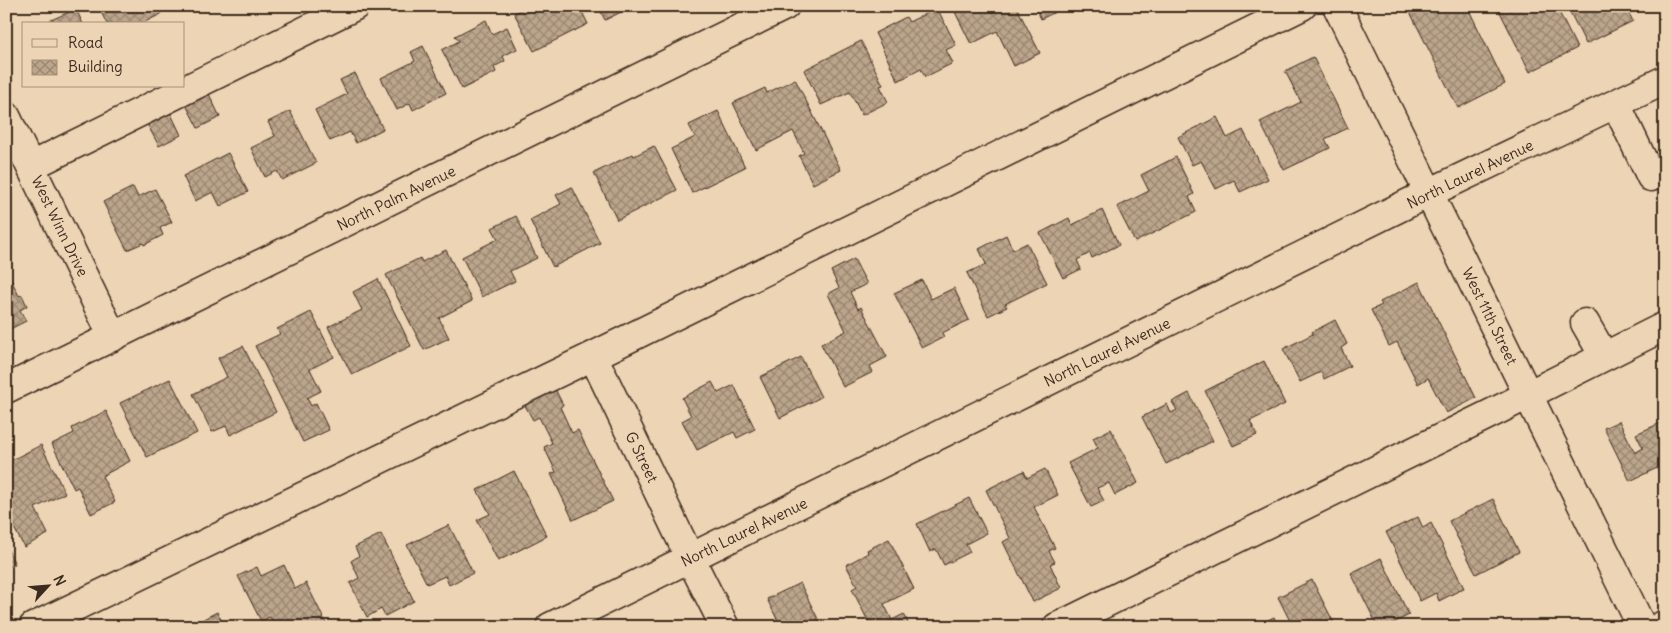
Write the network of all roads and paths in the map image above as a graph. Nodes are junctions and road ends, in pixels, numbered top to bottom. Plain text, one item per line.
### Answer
1 (355, 6) edge
2 (785, 6) edge
3 (1302, 6) edge
4 (1337, 6) edge
5 (1665, 80) edge
6 (1616, 104) junction
7 (6, 116) edge
8 (31, 166) junction
9 (1652, 177) dead end
10 (1429, 193) junction
11 (1585, 323) dead end
12 (1665, 326) edge
13 (113, 337) junction
14 (593, 356) junction
15 (1604, 356) junction
16 (6, 389) edge
17 (1528, 395) junction
18 (690, 558) junction
19 (1665, 624) edge
20 (33, 627) edge
21 (550, 627) edge
22 (725, 627) edge
23 (1057, 627) edge
24 (1642, 627) edge
25 (1660, 627) edge

1 - 8 street
2 - 13 street, North Palm Avenue
3 - 14 street
4 - 10 street, West 11th Street
5 - 6 street, North Laurel Avenue
6 - 9 street
6 - 10 street, North Laurel Avenue
7 - 8 street, West Winn Drive
8 - 13 street, West Winn Drive
10 - 17 street, West 11th Street
10 - 18 street, North Laurel Avenue
11 - 15 street
12 - 15 street
13 - 16 street, North Palm Avenue
14 - 18 street, G Street
14 - 20 street
15 - 17 street
17 - 23 street
17 - 24 street, West 11th Street
18 - 21 street, North Laurel Avenue
18 - 22 street, G Street
19 - 25 street

